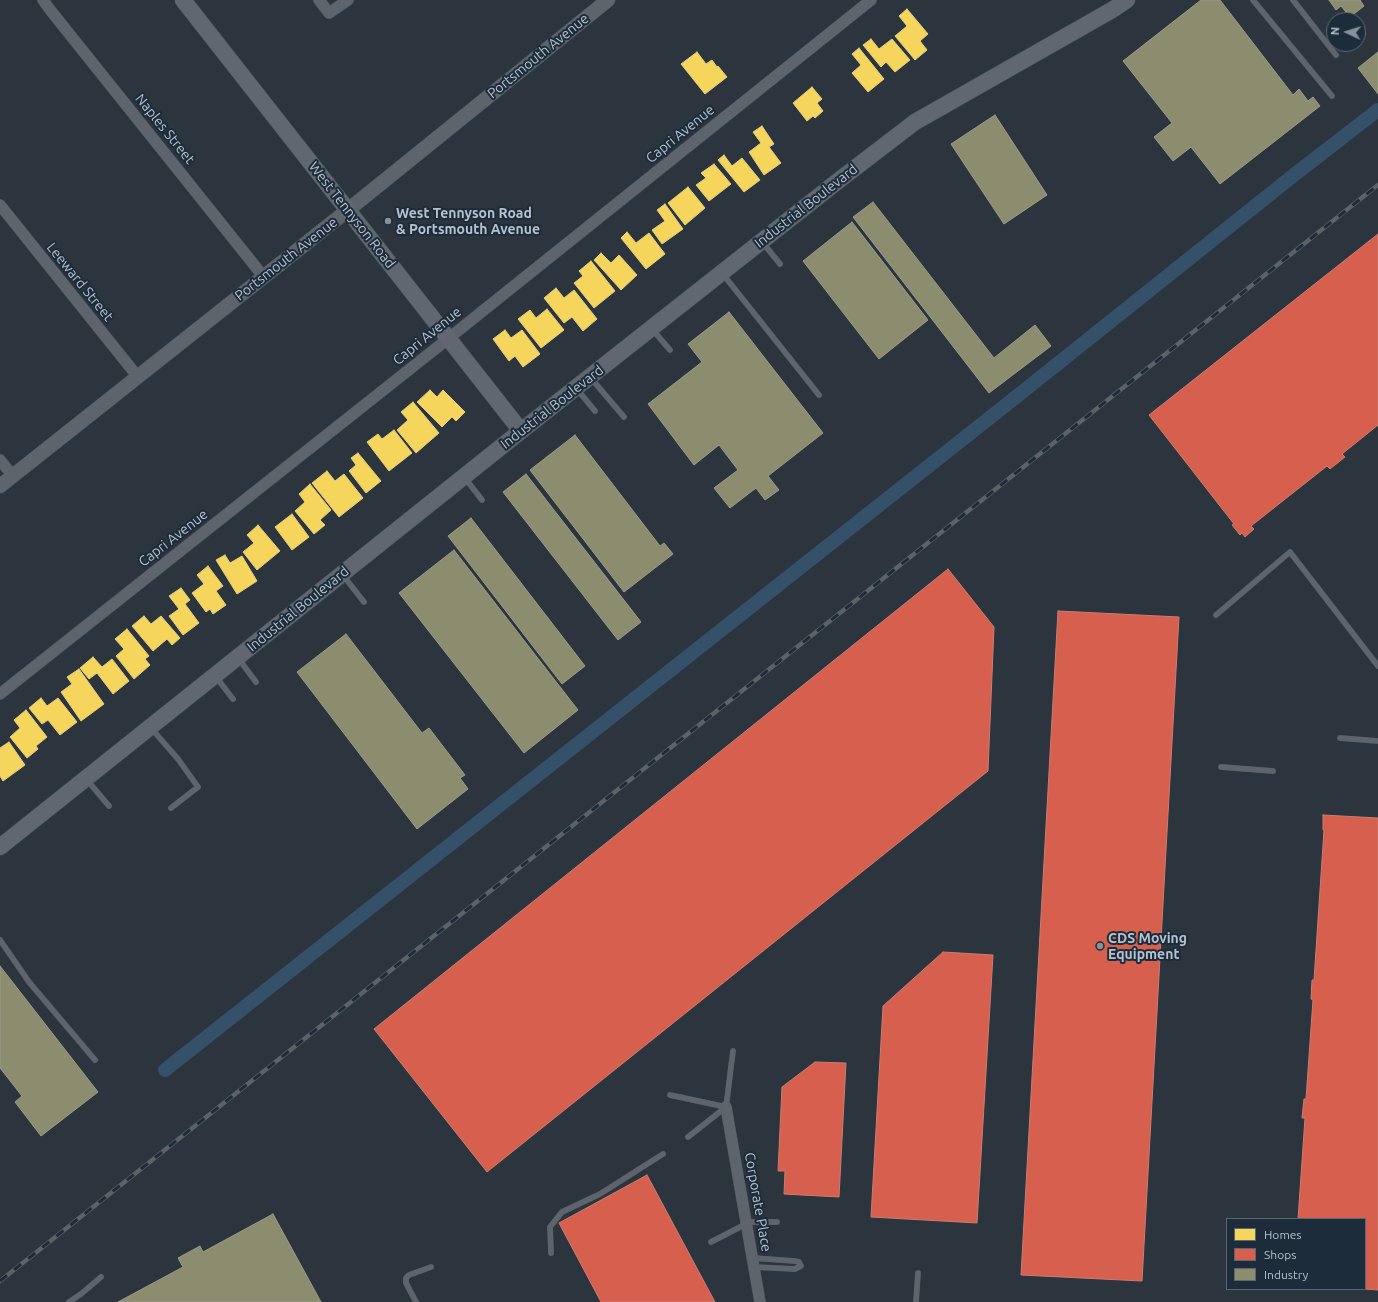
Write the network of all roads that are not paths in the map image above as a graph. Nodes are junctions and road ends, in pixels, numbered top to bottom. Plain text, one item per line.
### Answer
1 (43, 0) edge
2 (183, 0) edge
3 (319, 0) edge
4 (348, 0) edge
5 (871, 0) edge
6 (1126, 0) edge
7 (1253, 0) edge
8 (1294, 0) edge
9 (600, 2) edge
10 (1336, 55) dead end
11 (1332, 96) dead end
12 (0, 205) edge
13 (348, 210) junction
14 (762, 242) junction
15 (780, 264) dead end
16 (722, 273) junction
17 (263, 276) junction
18 (652, 329) junction
19 (449, 338) junction
20 (670, 350) dead end
21 (138, 377) junction
22 (590, 377) junction
23 (576, 388) junction
24 (819, 395) dead end
25 (595, 411) dead end
26 (624, 417) dead end
27 (522, 431) junction
28 (0, 460) edge
29 (13, 476) junction
30 (464, 477) junction
31 (0, 486) edge
32 (482, 500) dead end
33 (342, 574) junction
34 (364, 602) dead end
35 (1216, 615) dead end
36 (237, 658) junction
37 (1378, 666) edge
38 (215, 676) junction
39 (256, 682) dead end
40 (0, 694) edge
41 (233, 699) dead end
42 (151, 727) junction
43 (1340, 738) dead end
44 (1378, 741) edge
45 (1221, 767) dead end
46 (1273, 771) dead end
47 (86, 778) junction
48 (109, 806) dead end
49 (171, 808) dead end
50 (0, 847) edge
51 (0, 940) edge
52 (733, 1051) dead end
53 (95, 1060) dead end
54 (670, 1095) dead end
55 (726, 1107) junction
56 (688, 1137) dead end
57 (663, 1154) dead end
58 (777, 1222) dead end
59 (747, 1223) junction
60 (711, 1242) dead end
61 (551, 1253) dead end
62 (753, 1263) junction
63 (431, 1267) dead end
64 (918, 1273) dead end
65 (101, 1277) dead end
66 (69, 1302) edge
67 (416, 1302) edge
68 (760, 1302) edge
69 (916, 1302) edge

1 - 17 street, Naples Street
2 - 13 main road, West Tennyson Road
3 - 4 street
5 - 19 street, Capri Avenue
6 - 14 main road, Industrial Boulevard
7 - 11 lane
8 - 10 lane
9 - 13 street, Portsmouth Avenue
12 - 21 street, Leeward Street
13 - 17 street, Portsmouth Avenue
13 - 19 main road, West Tennyson Road
14 - 15 lane
14 - 16 main road, Industrial Boulevard
16 - 18 main road, Industrial Boulevard
16 - 24 lane
17 - 21 street, Portsmouth Avenue
18 - 20 lane
18 - 22 main road, Industrial Boulevard
19 - 27 main road, West Tennyson Road
19 - 40 street, Capri Avenue
21 - 29 street, Portsmouth Avenue
22 - 23 main road, Industrial Boulevard
22 - 26 lane
23 - 25 lane
23 - 27 main road, Industrial Boulevard
27 - 30 main road, Industrial Boulevard
28 - 29 street
29 - 31 street, Portsmouth Avenue
30 - 32 lane
30 - 33 main road, Industrial Boulevard
33 - 34 lane
33 - 36 main road, Industrial Boulevard
35 - 37 lane
36 - 38 main road, Industrial Boulevard
36 - 39 lane
38 - 41 lane
38 - 42 main road, Industrial Boulevard
42 - 47 main road, Industrial Boulevard
42 - 49 lane
43 - 44 lane
45 - 46 lane
47 - 48 lane
47 - 50 main road, Industrial Boulevard
51 - 53 lane
52 - 55 lane
54 - 55 lane
55 - 56 lane
55 - 59 street, Corporate Place
57 - 61 lane
58 - 59 lane
59 - 60 lane
59 - 62 street, Corporate Place
62 - 62 lane
62 - 68 street, Corporate Place
63 - 67 lane
64 - 69 lane
65 - 66 lane

